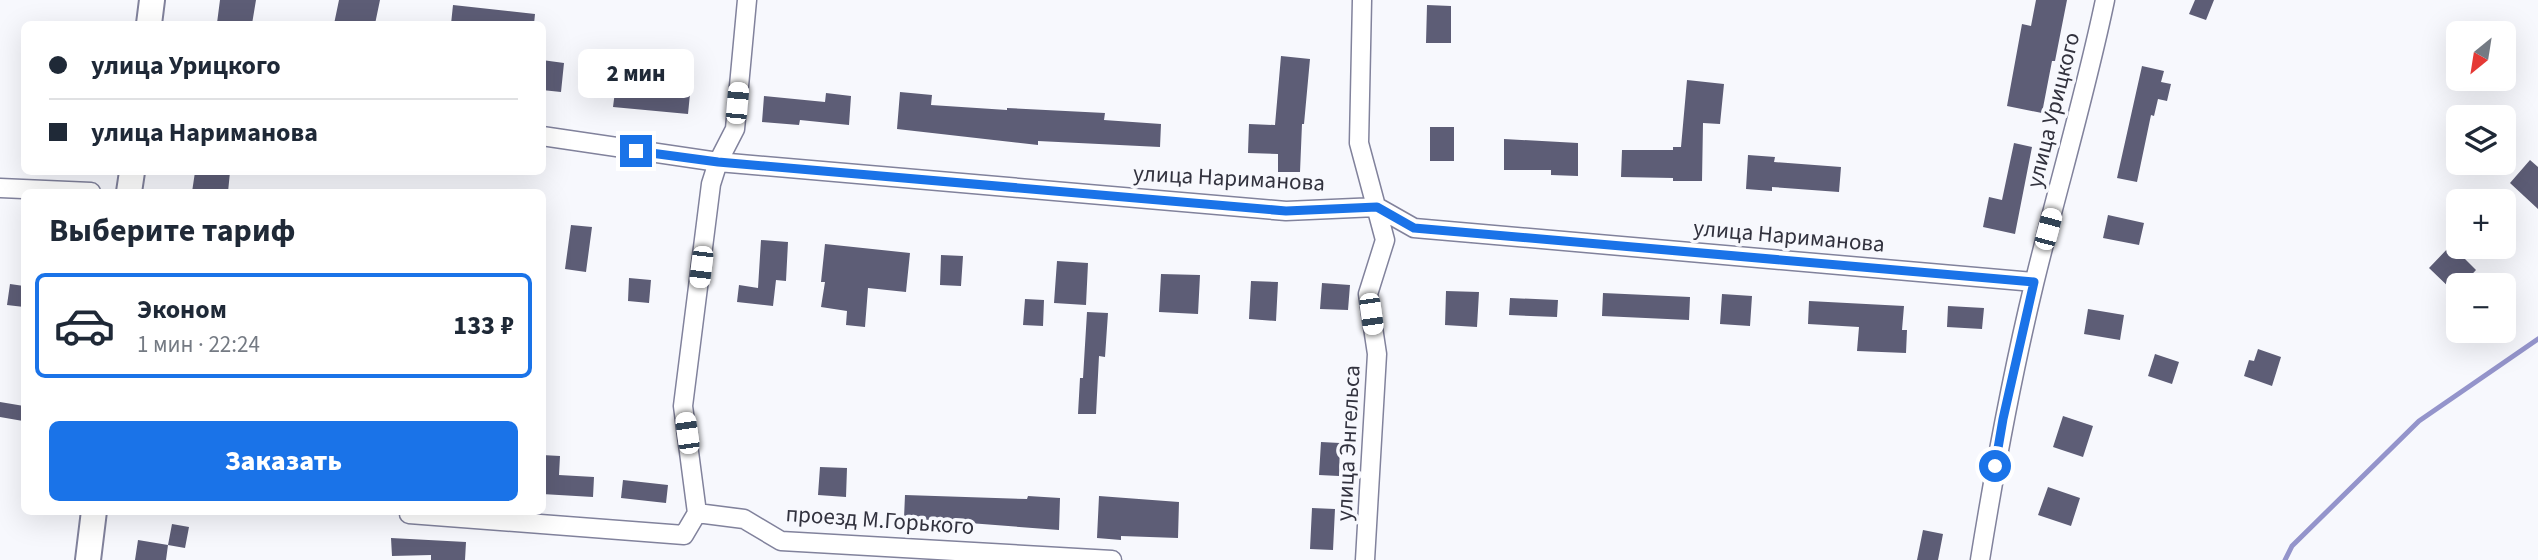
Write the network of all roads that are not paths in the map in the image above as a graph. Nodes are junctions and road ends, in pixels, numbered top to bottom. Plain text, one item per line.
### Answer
1 (747, 0) edge
2 (1362, 0) edge
3 (2105, 0) edge
4 (546, 137) edge
5 (718, 162) junction
6 (0, 188) edge
7 (22, 189) edge
8 (1377, 207) junction
9 (2034, 282) junction
10 (698, 513) junction
11 (94, 515) edge
12 (422, 515) edge
13 (88, 560) edge
14 (1112, 560) edge
15 (1365, 560) edge
16 (1980, 560) edge

1 - 5 street
2 - 8 street, улица Энгельса
3 - 9 street, улица Урицкого
4 - 5 street, улица Нариманова
5 - 8 street, улица Нариманова
5 - 10 street
6 - 7 street
8 - 9 street, улица Нариманова
8 - 15 street, улица Энгельса
9 - 16 street, улица Урицкого
10 - 12 street
10 - 14 street, проезд М.Горького
11 - 13 street

